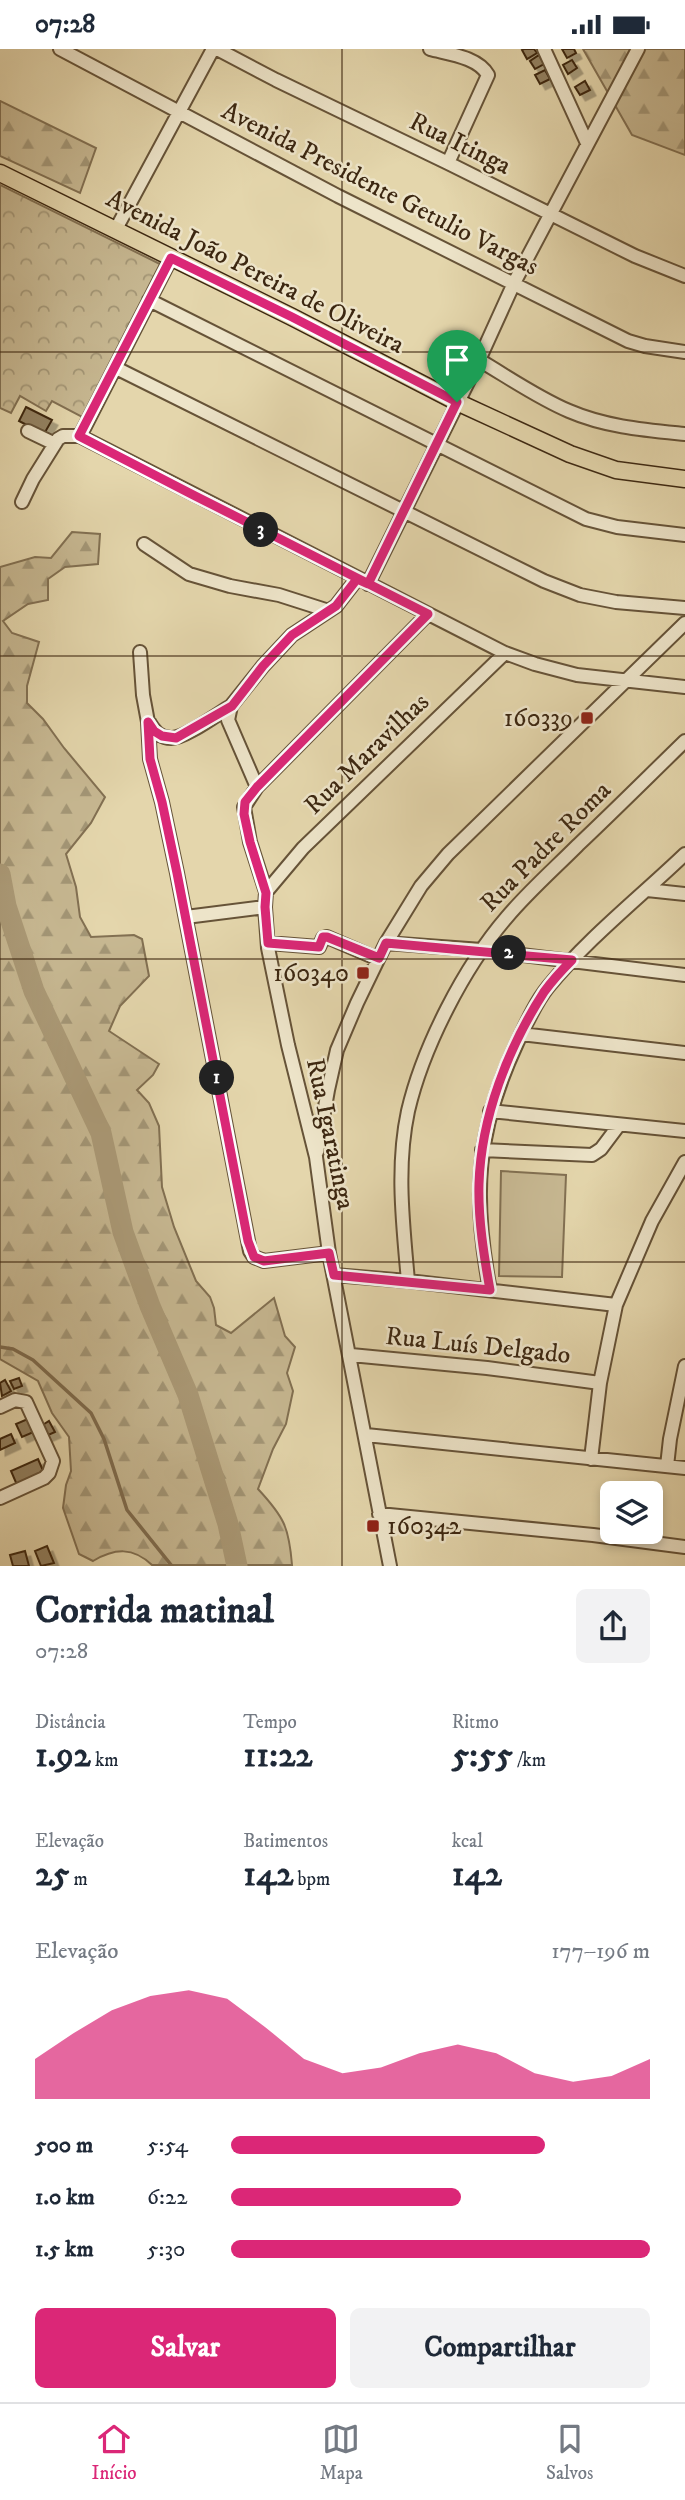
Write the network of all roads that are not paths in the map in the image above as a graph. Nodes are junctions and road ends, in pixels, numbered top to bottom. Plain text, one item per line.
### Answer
1 (60, 49) edge
2 (215, 49) edge
3 (430, 49) edge
4 (544, 49) edge
5 (639, 49) edge
6 (179, 111) junction
7 (587, 143) junction
8 (448, 163) junction
9 (0, 173) edge
10 (550, 214) junction
11 (116, 229) junction
12 (171, 258) junction
13 (685, 276) edge
14 (514, 283) junction
15 (149, 300) junction
16 (685, 352) edge
17 (479, 360) junction
18 (116, 368) junction
19 (457, 402) junction
20 (28, 431) dead end
21 (685, 434) edge
22 (79, 436) junction
23 (437, 443) junction
24 (55, 444) junction
25 (685, 479) edge
26 (22, 502) dead end
27 (404, 511) junction
28 (685, 535) edge
29 (144, 544) dead end
30 (362, 581) junction
31 (685, 608) edge
32 (329, 611) junction
33 (428, 614) junction
34 (685, 623) edge
35 (140, 652) dead end
36 (505, 653) junction
37 (626, 681) junction
38 (685, 687) edge
39 (232, 706) junction
40 (148, 722) junction
41 (685, 741) edge
42 (253, 792) junction
43 (685, 854) edge
44 (648, 890) junction
45 (266, 893) junction
46 (685, 894) edge
47 (265, 907) junction
48 (186, 917) junction
49 (268, 943) junction
50 (386, 943) junction
51 (482, 950) junction
52 (379, 958) junction
53 (572, 960) junction
54 (685, 975) edge
55 (522, 1034) junction
56 (685, 1053) edge
57 (490, 1111) junction
58 (619, 1125) junction
59 (685, 1131) edge
60 (482, 1150) junction
61 (316, 1157) junction
62 (685, 1162) edge
63 (329, 1253) junction
64 (334, 1275) junction
65 (408, 1281) junction
66 (490, 1290) junction
67 (616, 1305) junction
68 (351, 1355) junction
69 (685, 1366) edge
70 (600, 1383) junction
71 (0, 1407) edge
72 (366, 1434) junction
73 (591, 1459) junction
74 (667, 1466) junction
75 (685, 1468) edge
76 (0, 1498) edge
77 (379, 1514) junction
78 (685, 1547) edge
79 (390, 1566) edge

1 - 6 street, Avenida Presidente Getulio Vargas
2 - 6 street
2 - 8 street, Rua Itinga
3 - 8 street
4 - 7 street
5 - 7 street
6 - 11 street
6 - 14 street, Avenida Presidente Getulio Vargas
7 - 10 street
8 - 10 street, Rua Itinga
9 - 11 main road, Avenida João Pereira de Oliveira
10 - 13 street, Rua Itinga
10 - 14 street
11 - 12 main road, Avenida João Pereira de Oliveira
12 - 15 street
12 - 19 main road, Avenida João Pereira de Oliveira
14 - 16 street, Avenida Presidente Getulio Vargas
14 - 17 street
15 - 18 street
15 - 23 street
17 - 19 street
17 - 21 street
18 - 22 street
18 - 27 street
19 - 23 street
19 - 25 main road, Avenida João Pereira de Oliveira
20 - 24 street
22 - 24 street
22 - 30 street
23 - 27 street
23 - 28 street
24 - 26 street
27 - 30 street
27 - 31 street
29 - 32 street
30 - 32 street
30 - 33 street
32 - 39 street
33 - 36 street
33 - 42 street
34 - 37 street
35 - 40 street
36 - 37 street
36 - 45 street, Rua Maravilhas
37 - 38 street
37 - 50 street
39 - 40 street
39 - 42 street
40 - 48 street
41 - 51 street, Rua Padre Roma
42 - 45 street, Rua Igaratinga
43 - 44 street
44 - 46 street
44 - 53 street
45 - 47 street, Rua Igaratinga
47 - 48 street
47 - 49 street, Rua Igaratinga
48 - 63 street
49 - 52 street
49 - 61 street, Rua Igaratinga
50 - 51 street
50 - 52 street
51 - 53 street
51 - 65 street, Rua Padre Roma
52 - 61 street
53 - 54 street
53 - 55 street
55 - 56 street
55 - 57 street
57 - 58 street
57 - 60 street
58 - 59 street
58 - 60 street
60 - 66 street
61 - 63 street, Rua Igaratinga
62 - 67 street
63 - 64 street, Rua Igaratinga
64 - 65 street
64 - 68 street, Rua Igaratinga
65 - 66 street
66 - 67 street
67 - 70 street
68 - 70 street, Rua Luís Delgado
68 - 72 street, Rua Igaratinga
69 - 74 street
70 - 73 street
71 - 76 street
72 - 73 street
72 - 77 street, Rua Igaratinga
73 - 74 street
74 - 75 street
77 - 78 street
77 - 79 street, Rua Igaratinga

